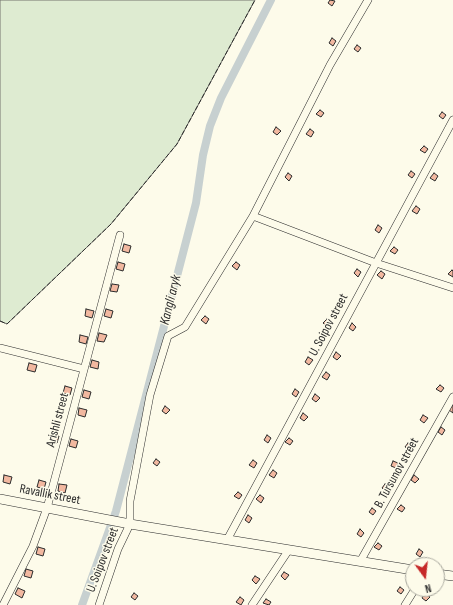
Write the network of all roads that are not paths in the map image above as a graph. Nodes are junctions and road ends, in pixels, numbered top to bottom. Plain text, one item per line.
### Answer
1 (368, 0) edge
2 (453, 120) edge
3 (253, 216) junction
4 (120, 235) dead end
5 (376, 263) junction
6 (453, 288) edge
7 (0, 348) edge
8 (84, 369) junction
9 (453, 397) edge
10 (0, 499) edge
11 (46, 508) junction
12 (128, 523) junction
13 (227, 540) junction
14 (288, 550) junction
15 (361, 560) junction
16 (405, 568) edge
17 (3, 605) edge
18 (99, 605) edge
19 (252, 605) edge

1 - 3 street
2 - 5 street, U. Soipov street
3 - 5 street
3 - 12 street
4 - 8 street, Arishli street
5 - 6 street
5 - 13 street, U. Soipov street
7 - 8 street
8 - 11 street, Arishli street
9 - 15 street, B. Tursunov street
10 - 11 street, Ravallik street
11 - 12 street, Ravallik street
11 - 17 street, Arishli street
12 - 13 street, Ravallik street
12 - 18 street, U. Soipov street
13 - 14 street, Ravallik street
14 - 15 street, Ravallik street
14 - 19 street
15 - 16 street, Ravallik street

